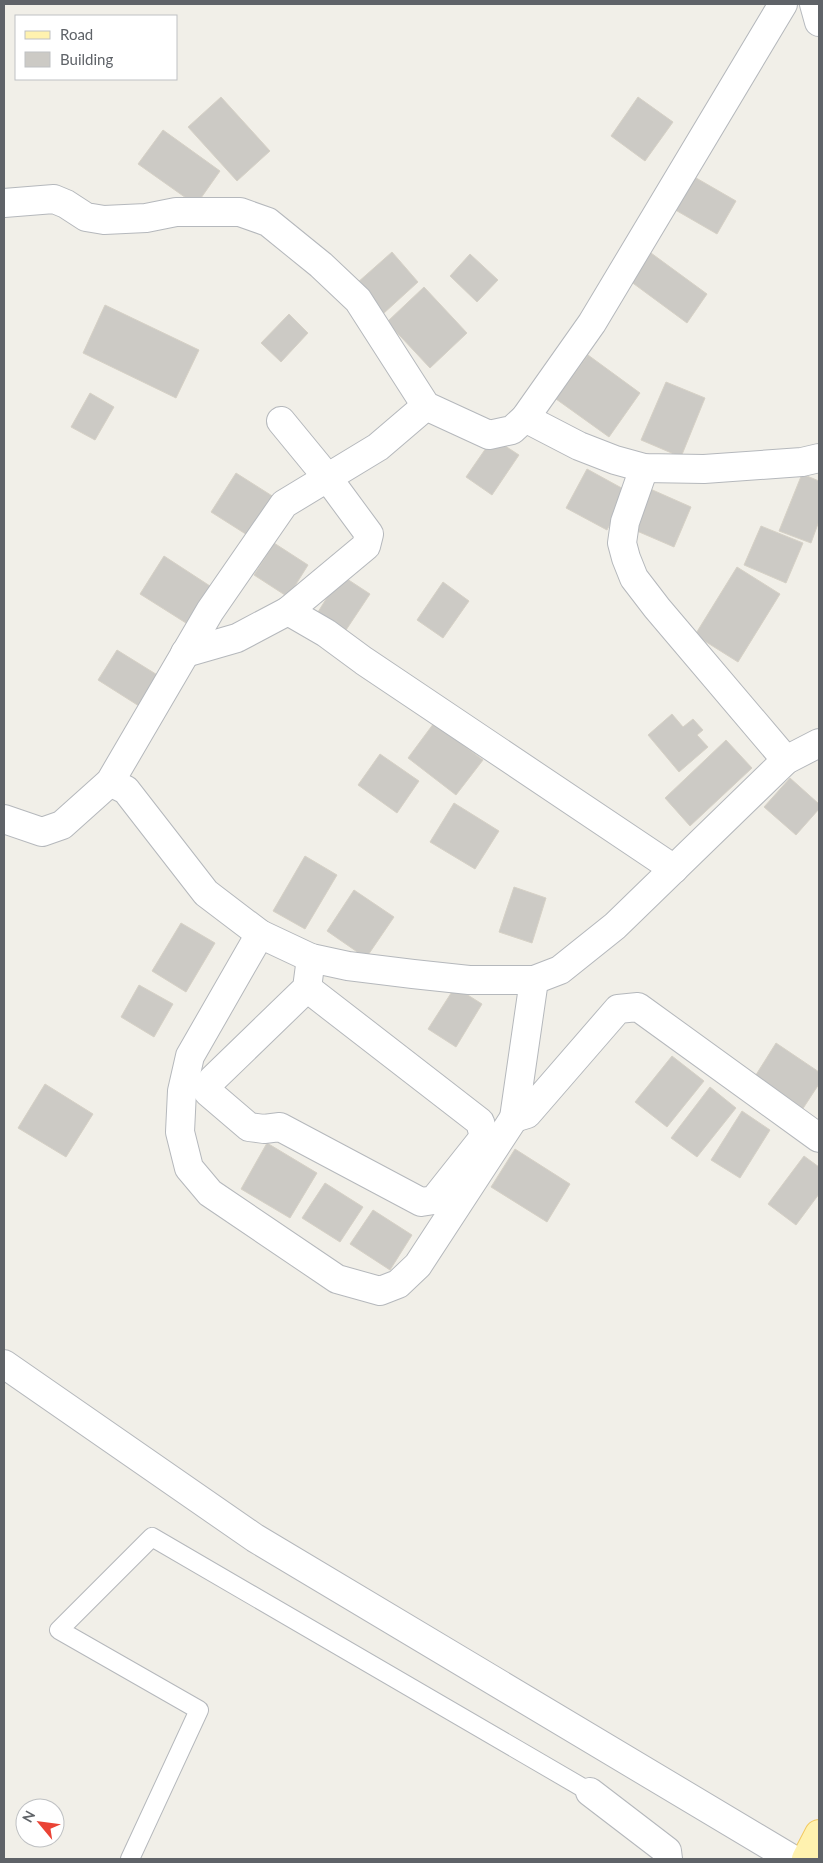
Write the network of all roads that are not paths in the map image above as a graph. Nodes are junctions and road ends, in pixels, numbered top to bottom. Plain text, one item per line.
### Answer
1 (783, 4) edge
2 (814, 4) edge
3 (819, 22) edge
4 (4, 203) edge
5 (426, 406) junction
6 (525, 418) junction
7 (281, 421) dead end
8 (819, 458) edge
9 (644, 468) junction
10 (327, 477) junction
11 (288, 612) junction
12 (185, 653) junction
13 (819, 742) edge
14 (786, 760) junction
15 (110, 782) junction
16 (4, 819) edge
17 (674, 869) junction
18 (260, 934) junction
19 (311, 958) junction
20 (534, 980) junction
21 (307, 988) junction
22 (514, 1118) junction
23 (819, 1138) edge
24 (4, 1364) edge
25 (590, 1792) joint
26 (819, 1834) edge
27 (130, 1859) edge
28 (668, 1859) edge
29 (792, 1859) edge
30 (806, 1859) edge

1 - 6 street
2 - 3 street
4 - 5 street
5 - 6 street
5 - 10 street
6 - 9 street
7 - 10 street
8 - 9 street
9 - 14 street
10 - 11 street
10 - 12 street
11 - 12 street
11 - 17 street
12 - 15 street
13 - 14 street
14 - 17 street
15 - 16 street
15 - 18 street
17 - 20 street
18 - 19 street
18 - 22 street
19 - 20 street
19 - 21 street
20 - 22 street
21 - 21 street
22 - 23 street
24 - 29 street
25 - 27 lane
25 - 28 street
26 - 30 main road

